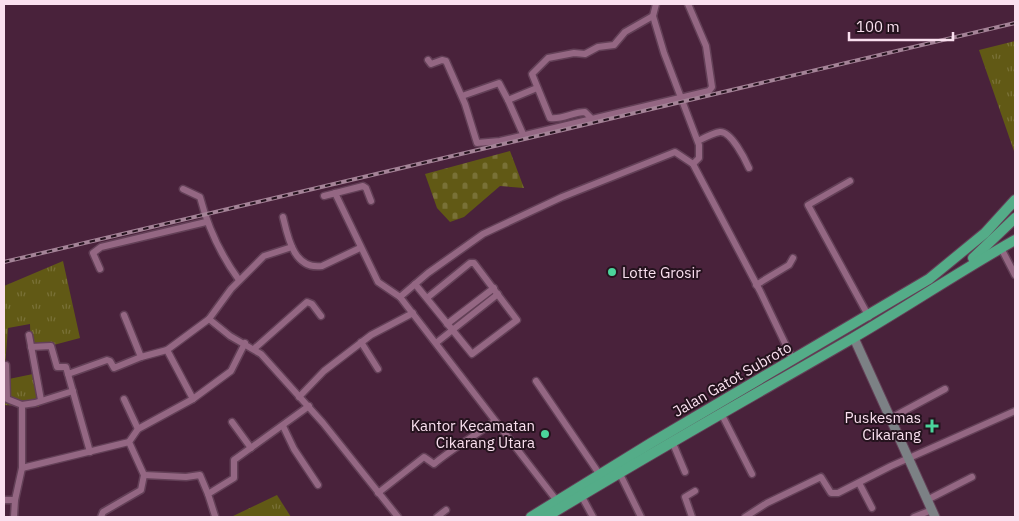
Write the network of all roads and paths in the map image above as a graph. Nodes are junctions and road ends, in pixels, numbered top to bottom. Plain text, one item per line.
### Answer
1 (688, 4) edge
2 (656, 5) edge
3 (653, 16) junction
4 (428, 60) dead end
5 (537, 88) junction
6 (462, 96) junction
7 (683, 98) junction
8 (508, 100) junction
9 (592, 119) junction
10 (524, 134) junction
11 (698, 141) junction
12 (693, 164) junction
13 (750, 168) dead end
14 (850, 181) dead end
15 (183, 188) dead end
16 (335, 193) junction
17 (324, 196) dead end
18 (1015, 200) edge
19 (371, 202) dead end
20 (283, 217) dead end
21 (1015, 218) edge
22 (206, 222) junction
23 (1015, 240) edge
24 (292, 246) junction
25 (360, 248) junction
26 (1001, 248) junction
27 (793, 258) dead end
28 (100, 269) dead end
29 (1015, 275) edge
30 (951, 276) junction
31 (239, 280) junction
32 (415, 284) junction
33 (756, 285) junction
34 (494, 288) junction
35 (498, 294) junction
36 (400, 297) junction
37 (427, 298) junction
38 (413, 313) junction
39 (124, 315) dead end
40 (321, 316) dead end
41 (869, 317) junction
42 (209, 319) junction
43 (447, 324) junction
44 (452, 330) junction
45 (29, 335) dead end
46 (854, 338) junction
47 (361, 342) junction
48 (245, 343) junction
49 (436, 343) junction
50 (31, 348) junction
51 (255, 348) junction
52 (168, 350) junction
53 (141, 357) junction
54 (793, 360) junction
55 (6, 365) dead end
56 (378, 369) dead end
57 (68, 374) junction
58 (536, 381) dead end
59 (945, 389) dead end
60 (73, 391) junction
61 (299, 396) junction
62 (124, 399) dead end
63 (193, 399) junction
64 (41, 400) junction
65 (22, 405) junction
66 (309, 406) junction
67 (1015, 411) edge
68 (720, 413) junction
69 (891, 418) junction
70 (495, 420) junction
71 (232, 422) dead end
72 (283, 426) junction
73 (138, 429) junction
74 (672, 441) junction
75 (129, 442) junction
76 (251, 448) junction
77 (90, 452) junction
78 (909, 458) junction
79 (22, 468) junction
80 (619, 472) junction
81 (686, 472) dead end
82 (752, 474) dead end
83 (144, 475) junction
84 (600, 475) junction
85 (972, 477) dead end
86 (858, 482) junction
87 (318, 485) dead end
88 (695, 491) dead end
89 (378, 493) junction
90 (208, 494) junction
91 (581, 496) junction
92 (4, 500) edge
93 (15, 500) junction
94 (927, 500) junction
95 (557, 501) junction
96 (872, 508) dead end
97 (446, 510) dead end
98 (933, 514) edge
99 (215, 516) edge
100 (14, 517) edge
101 (101, 517) edge
102 (398, 517) edge
103 (436, 517) edge
104 (531, 517) edge
105 (546, 517) edge
106 (593, 517) edge
107 (641, 517) edge
108 (692, 517) edge
109 (745, 517) edge
110 (914, 517) edge

1 - 7 street
2 - 3 street
3 - 5 street
3 - 7 street
4 - 6 street
5 - 8 street
5 - 9 street
6 - 8 street
6 - 10 street
7 - 9 street
7 - 11 street
8 - 10 street
9 - 10 street
11 - 12 street
11 - 13 street
12 - 32 street
12 - 33 street
14 - 41 street
15 - 22 street
16 - 17 street
16 - 19 street
16 - 25 street
18 - 41 highway, Jalan Gatot Subroto
20 - 24 street
21 - 30 highway
22 - 28 street
22 - 31 street
23 - 26 highway
24 - 25 street
24 - 31 street
25 - 36 street
26 - 29 street
26 - 30 highway
27 - 33 street
30 - 46 highway, Jalan Gatot Subroto
31 - 42 street
32 - 36 street
32 - 37 street
33 - 54 street
34 - 35 street
34 - 37 street
34 - 43 street
35 - 44 street
35 - 44 street
36 - 38 street
37 - 43 street
38 - 47 street
38 - 49 street
39 - 53 street
40 - 51 street
41 - 54 highway, Jalan Gatot Subroto
42 - 48 street
42 - 52 street
43 - 44 street
44 - 49 street
45 - 50 street
46 - 68 highway, Jalan Gatot Subroto
46 - 69 main road
47 - 56 street
47 - 61 street
48 - 51 street
48 - 63 street
49 - 70 street
50 - 57 street
50 - 64 street
51 - 61 street
52 - 53 street
52 - 63 street
53 - 57 street
54 - 84 highway, Jalan Gatot Subroto
55 - 65 street
57 - 60 street
58 - 84 street
59 - 69 street
60 - 64 street
60 - 77 street
61 - 66 street
62 - 73 street
63 - 73 street
64 - 65 street
65 - 79 street
66 - 72 street
66 - 89 street
67 - 78 street
68 - 74 highway, Jalan Gatot Subroto
68 - 82 street
69 - 78 main road
70 - 89 street
70 - 95 street
71 - 76 street
72 - 76 street
72 - 87 street
73 - 75 street
74 - 80 highway, Jalan Gatot Subroto
74 - 81 street
75 - 77 street
75 - 83 street
76 - 90 street
77 - 79 street
78 - 86 street
78 - 94 main road
79 - 93 street
80 - 91 highway, Jalan Gatot Subroto
80 - 107 street
83 - 90 street
83 - 101 street
84 - 95 highway, Jalan Gatot Subroto
85 - 94 street
86 - 96 street
86 - 109 street
88 - 108 street
89 - 102 street
90 - 99 street
91 - 105 highway, Jalan Gatot Subroto
91 - 106 street
92 - 93 street
93 - 100 street
94 - 98 main road
95 - 104 highway, Jalan Gatot Subroto
97 - 103 street
98 - 110 street

